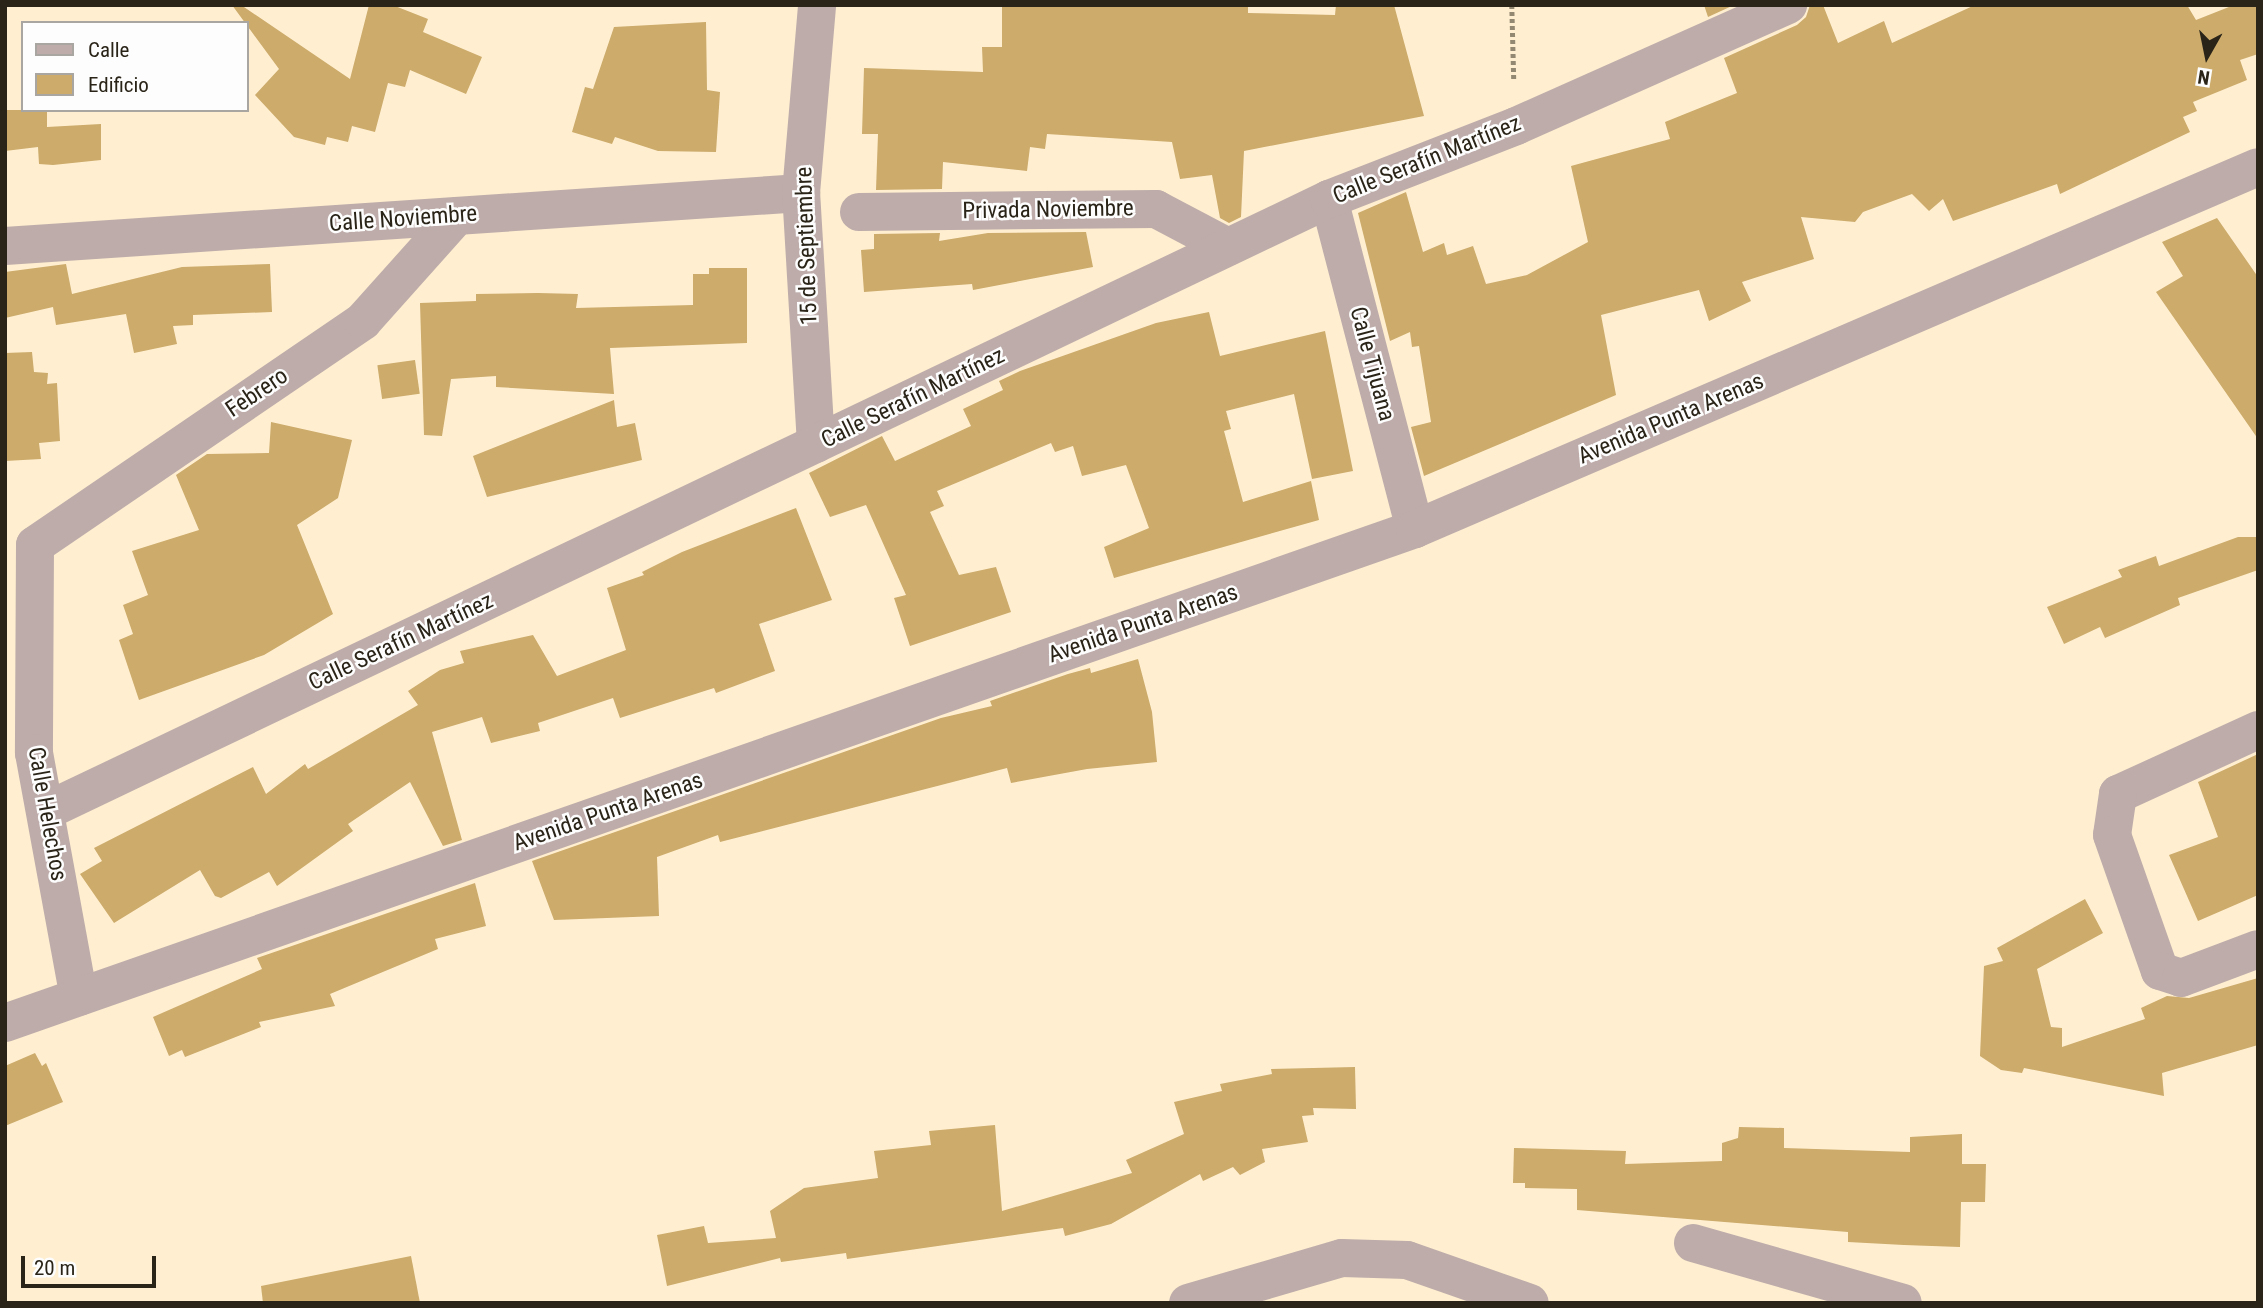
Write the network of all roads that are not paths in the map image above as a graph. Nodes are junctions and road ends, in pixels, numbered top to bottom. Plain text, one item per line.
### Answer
1 (817, 5) edge
2 (1788, 5) edge
3 (2258, 167) edge
4 (801, 193) junction
5 (1329, 199) junction
6 (859, 212) dead end
7 (457, 216) junction
8 (5, 246) edge
9 (1228, 247) junction
10 (816, 444) junction
11 (1415, 529) junction
12 (20, 546) edge
13 (2258, 730) edge
14 (20, 757) edge
15 (46, 811) junction
16 (2258, 949) edge
17 (79, 997) junction
18 (5, 1023) edge
19 (1693, 1243) dead end
20 (1188, 1303) edge
21 (1530, 1303) edge
22 (1903, 1303) edge

1 - 4 street, 15 de Septiembre
2 - 5 street, Calle Serafín Martínez
3 - 11 street, Avenida Punta Arenas
4 - 7 street, Calle Noviembre
4 - 10 street, 15 de Septiembre
5 - 9 street, Calle Serafín Martínez
5 - 11 street, Calle Tijuana
6 - 9 street, Privada Noviembre
7 - 8 street, Calle Noviembre
7 - 12 street, Febrero
9 - 10 street, Calle Serafín Martínez
10 - 15 street, Calle Serafín Martínez
11 - 17 street, Avenida Punta Arenas
12 - 14 street, Calle Helechos
13 - 16 street
14 - 15 street, Calle Helechos
15 - 17 street, Calle Helechos
17 - 18 street, Avenida Punta Arenas
19 - 22 street
20 - 21 street

